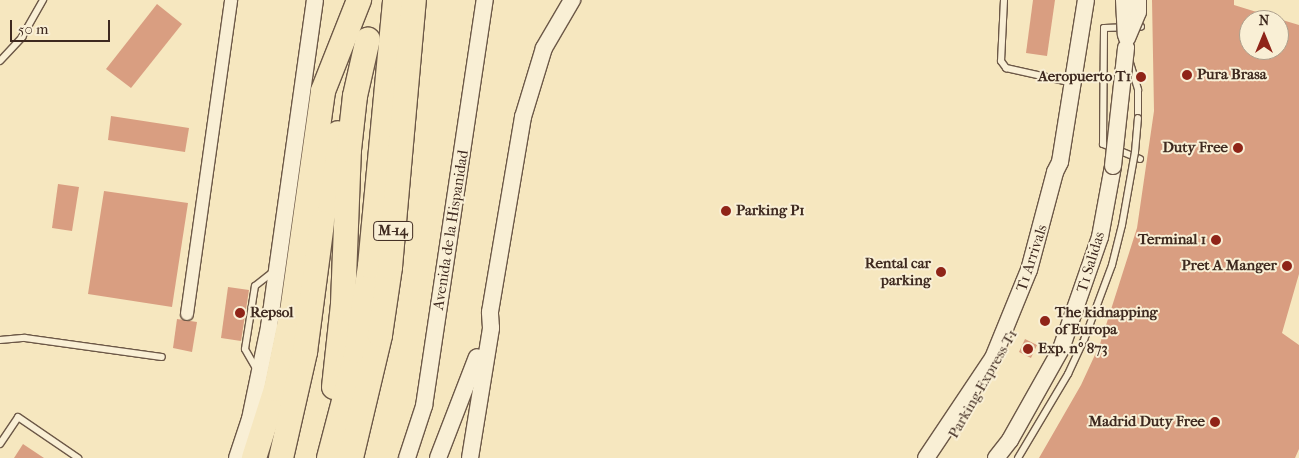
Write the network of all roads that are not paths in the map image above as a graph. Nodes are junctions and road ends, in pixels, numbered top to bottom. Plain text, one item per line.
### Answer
1 (43, 0) edge
2 (231, 0) edge
3 (315, 0) edge
4 (359, 0) edge
5 (390, 0) edge
6 (395, 0) edge
7 (414, 0) edge
8 (486, 0) edge
9 (572, 0) edge
10 (1004, 0) edge
11 (1086, 0) edge
12 (1124, 0) edge
13 (1138, 0) edge
14 (1141, 27) dead end
15 (368, 39) junction
16 (341, 40) junction
17 (1126, 43) junction
18 (0, 61) edge
19 (1074, 83) junction
20 (1140, 159) dead end
21 (1060, 162) junction
22 (323, 216) junction
23 (490, 312) junction
24 (187, 314) dead end
25 (0, 340) edge
26 (162, 357) dead end
27 (0, 444) edge
28 (78, 458) edge
29 (237, 458) edge
30 (254, 458) edge
31 (281, 458) edge
32 (322, 458) edge
33 (329, 458) edge
34 (351, 458) edge
35 (407, 458) edge
36 (438, 458) edge
37 (470, 458) edge
38 (926, 458) edge
39 (937, 458) edge
40 (996, 458) edge
41 (1018, 458) edge

1 - 18 lane
2 - 24 street
3 - 29 street
4 - 16 highway
5 - 15 highway
6 - 33 highway, M-14
7 - 34 highway, M-14
8 - 35 street, Avenida de la Hispanidad
9 - 23 street
10 - 19 lane
11 - 19 street, T1 Arrivals
12 - 17 street, bridge
13 - 17 street, bridge
14 - 20 lane
15 - 22 highway
15 - 32 highway
16 - 22 highway
16 - 30 highway
17 - 40 street, T1 Salidas, bridge
17 - 41 lane, bridge
19 - 21 street, T1 Arrivals
21 - 38 street, T1 Arrivals
21 - 39 street, Parking Express T1
22 - 31 highway
23 - 36 street
23 - 37 street
25 - 26 lane
27 - 28 lane

